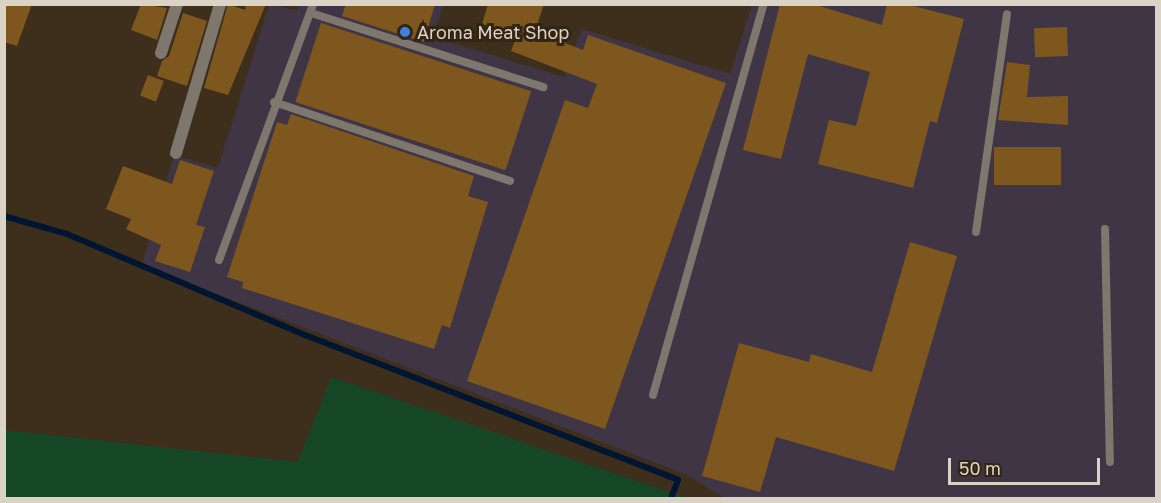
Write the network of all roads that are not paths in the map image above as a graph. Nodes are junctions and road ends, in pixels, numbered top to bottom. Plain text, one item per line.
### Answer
1 (177, 4) edge
2 (220, 4) edge
3 (764, 4) edge
4 (312, 8) edge
5 (1007, 14) dead end
6 (161, 53) dead end
7 (543, 87) dead end
8 (274, 102) junction
9 (176, 153) dead end
10 (510, 181) dead end
11 (1105, 229) dead end
12 (976, 232) dead end
13 (219, 260) dead end
14 (653, 395) dead end
15 (1110, 462) dead end

1 - 6 street
2 - 9 street
3 - 14 lane
4 - 7 lane
4 - 8 lane
5 - 12 lane
8 - 10 lane
8 - 13 lane
11 - 15 lane

